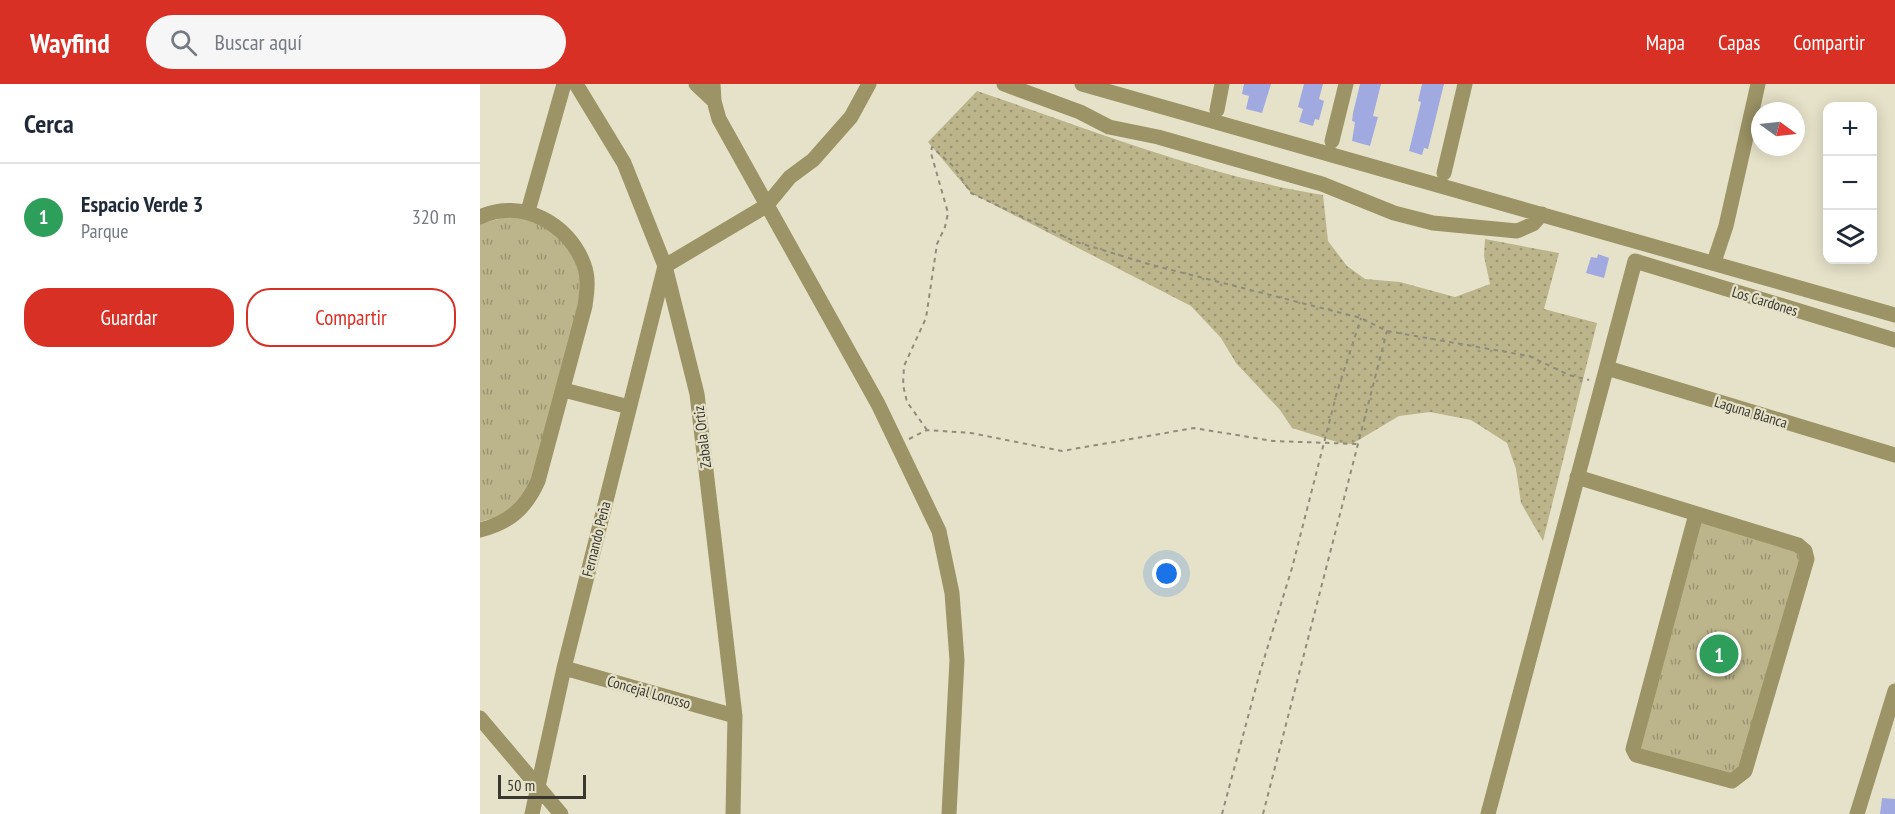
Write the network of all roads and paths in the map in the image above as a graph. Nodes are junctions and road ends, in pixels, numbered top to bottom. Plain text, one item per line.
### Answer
1 (564, 84) edge
2 (576, 84) edge
3 (696, 84) edge
4 (713, 84) edge
5 (869, 84) edge
6 (1004, 84) edge
7 (1082, 84) edge
8 (1222, 84) edge
9 (1346, 84) edge
10 (1465, 84) edge
11 (1758, 84) edge
12 (714, 101) junction
13 (1216, 110) dead end
14 (1332, 141) dead end
15 (1444, 173) dead end
16 (766, 206) junction
17 (528, 211) junction
18 (1542, 214) junction
19 (480, 217) edge
20 (1714, 262) junction
21 (665, 266) junction
22 (1895, 315) edge
23 (1361, 318) junction
24 (1387, 331) junction
25 (1895, 340) edge
26 (1605, 373) junction
27 (564, 390) junction
28 (629, 407) junction
29 (927, 430) junction
30 (1325, 442) junction
31 (899, 444) junction
32 (1358, 444) junction
33 (1895, 455) edge
34 (1577, 477) junction
35 (1696, 514) junction
36 (480, 530) edge
37 (564, 668) junction
38 (1895, 691) edge
39 (735, 716) junction
40 (480, 718) edge
41 (538, 786) junction
42 (532, 814) edge
43 (561, 814) edge
44 (734, 814) edge
45 (949, 814) edge
46 (1222, 814) edge
47 (1263, 814) edge
48 (1488, 814) edge
49 (1857, 814) edge

1 - 17 street
2 - 21 street, Zabala Ortiz
3 - 12 street
4 - 12 street
5 - 16 street
6 - 18 street
7 - 18 street
8 - 13 street
9 - 14 street
10 - 15 street
11 - 20 street
12 - 16 street
16 - 21 street
16 - 31 street
17 - 19 street
17 - 27 street
18 - 20 street
20 - 22 street
21 - 28 street, Fernando Peña
21 - 39 street, Zabala Ortiz
23 - 24 path
23 - 29 path
23 - 30 path
24 - 26 path
24 - 32 path
25 - 26 street, Los Cardones
26 - 33 street, Laguna Blanca
26 - 34 street
27 - 28 street
27 - 36 street
28 - 37 street, Fernando Peña
29 - 30 path
29 - 31 path
30 - 32 path
30 - 46 path
31 - 45 street
32 - 47 path
34 - 35 street
34 - 48 street
35 - 35 street
37 - 39 street, Concejal Lorusso
37 - 41 street, Fernando Peña
38 - 49 street
39 - 44 street, Zabala Ortiz
40 - 41 street
41 - 42 street, Fernando Peña
41 - 43 street

